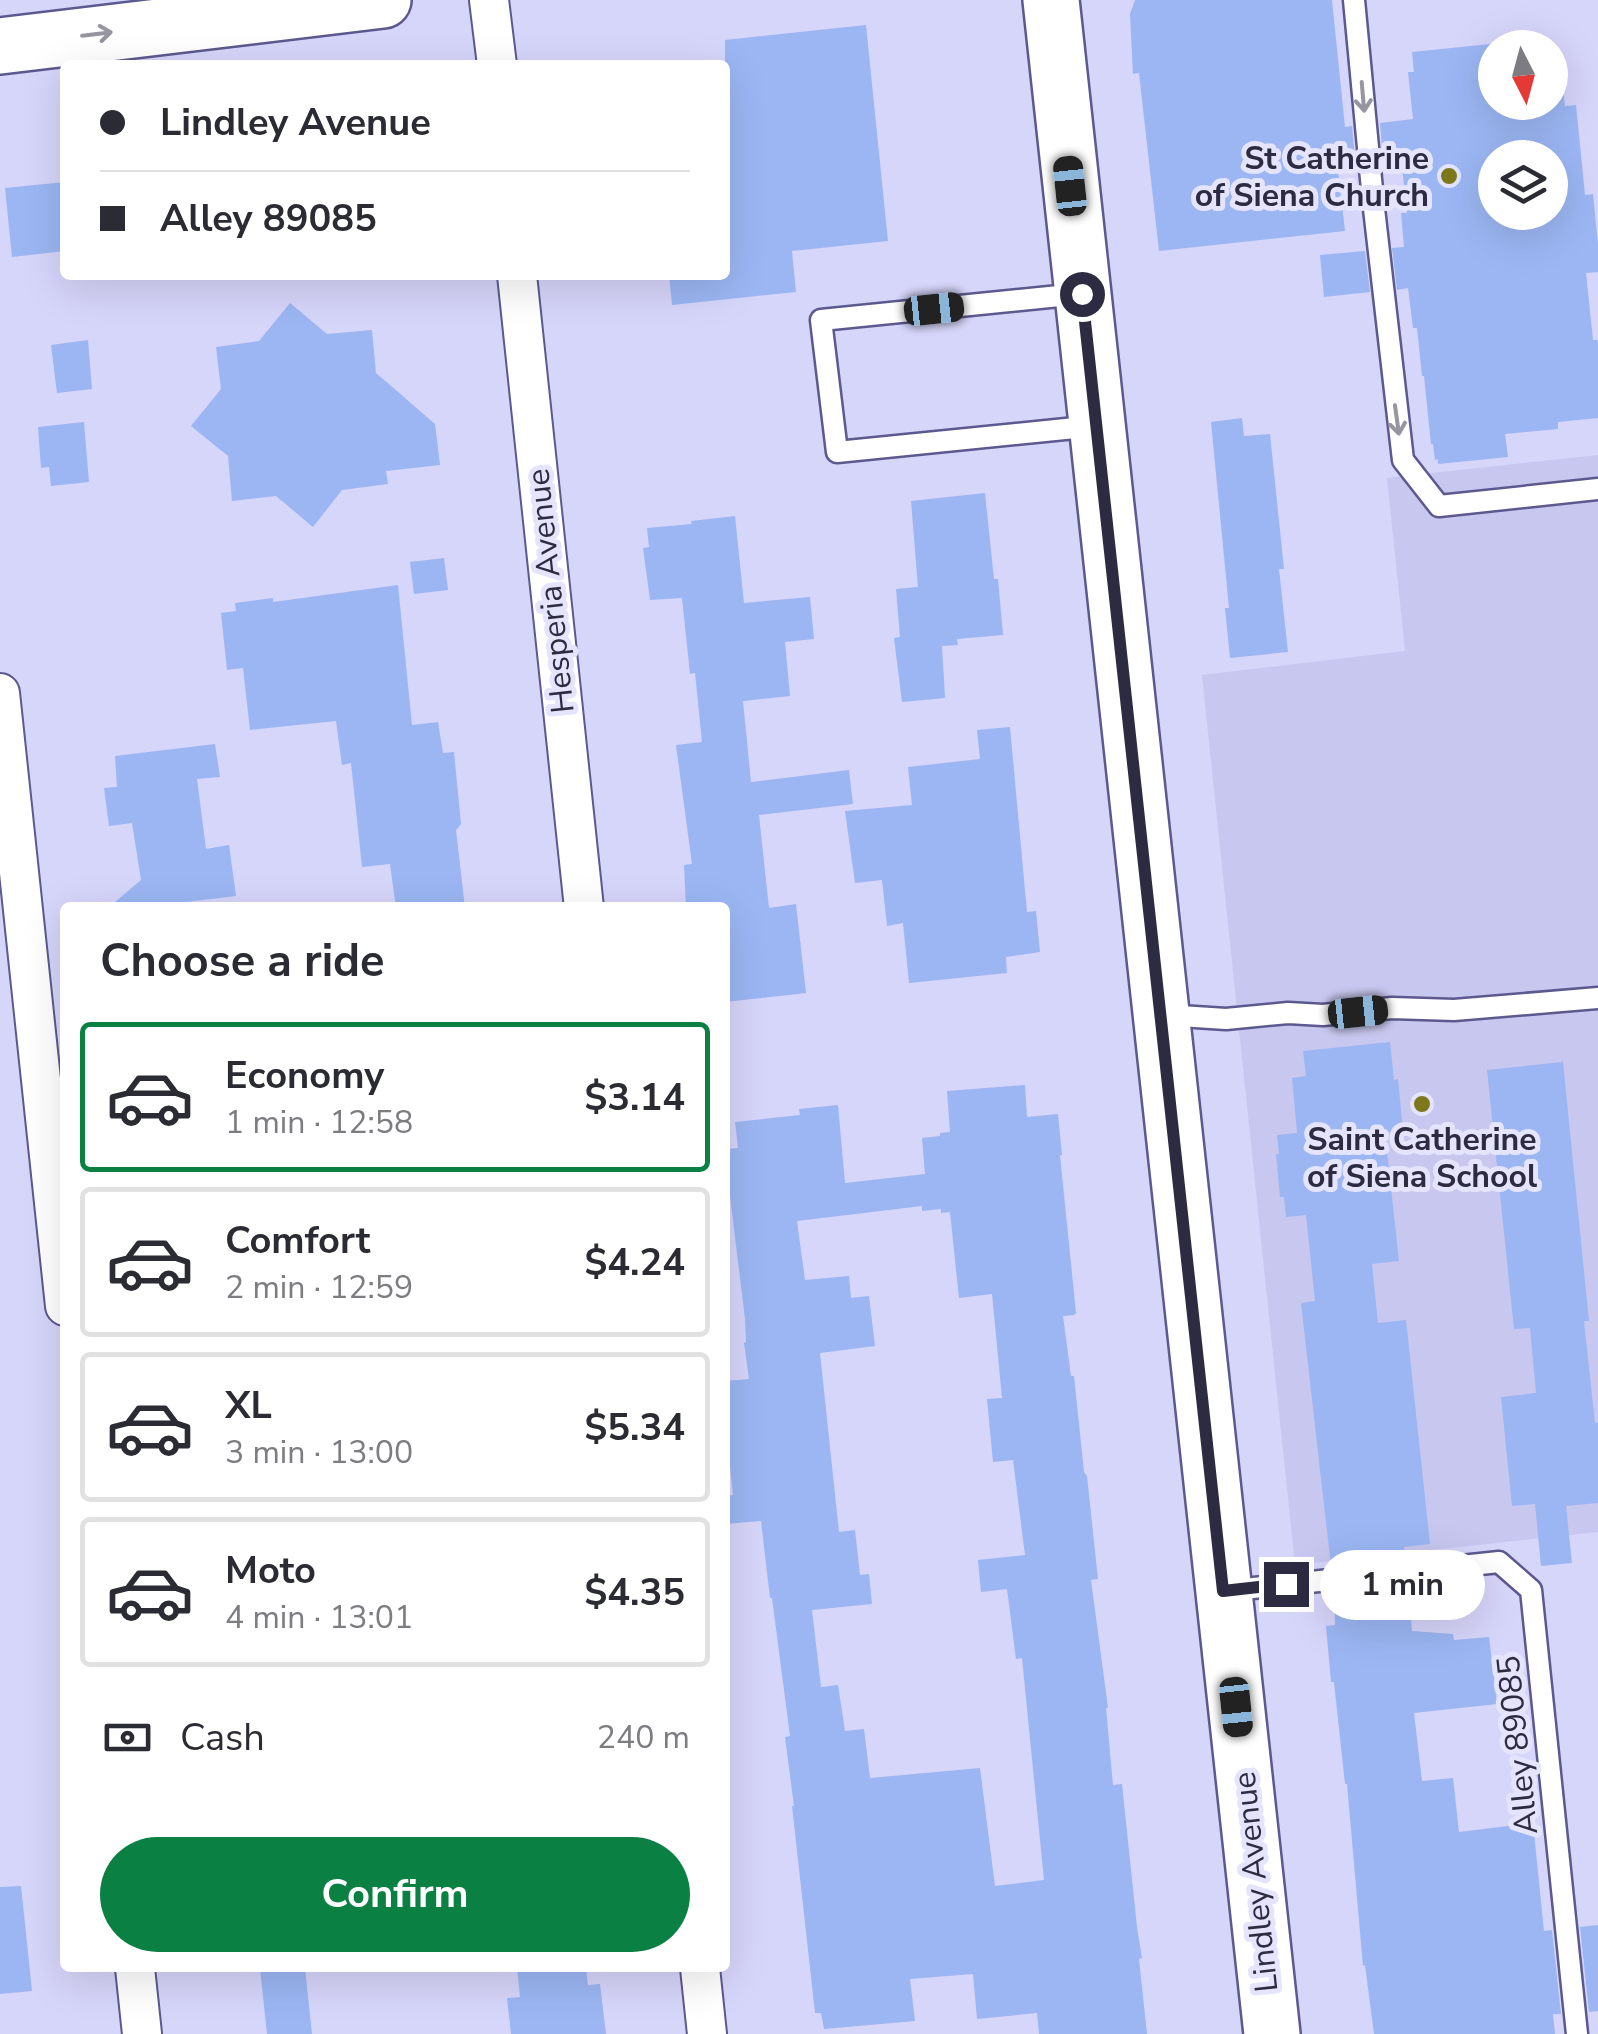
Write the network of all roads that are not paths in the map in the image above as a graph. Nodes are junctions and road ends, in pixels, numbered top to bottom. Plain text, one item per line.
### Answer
1 (383, 0) edge
2 (489, 0) edge
3 (1051, 0) edge
4 (1354, 0) edge
5 (0, 46) edge
6 (496, 60) edge
7 (519, 280) edge
8 (1082, 294) junction
9 (1096, 426) junction
10 (1598, 490) edge
11 (0, 693) edge
12 (583, 902) edge
13 (1598, 998) edge
14 (1162, 1015) junction
15 (60, 1259) edge
16 (1223, 1591) junction
17 (135, 1972) edge
18 (700, 1972) edge
19 (142, 2034) edge
20 (707, 2034) edge
21 (1272, 2034) edge
22 (1577, 2034) edge

5 -> 1 main road
2 - 6 street
3 - 8 main road, Lindley Avenue
4 -> 10 lane
7 - 12 street, Hesperia Avenue
8 - 9 main road, Lindley Avenue
8 - 9 lane
9 - 14 main road, Lindley Avenue
11 - 15 street
13 - 14 lane
14 - 16 main road, Lindley Avenue
16 - 21 main road, Lindley Avenue
16 - 22 lane, Alley 89085
17 - 19 street
18 - 20 street

